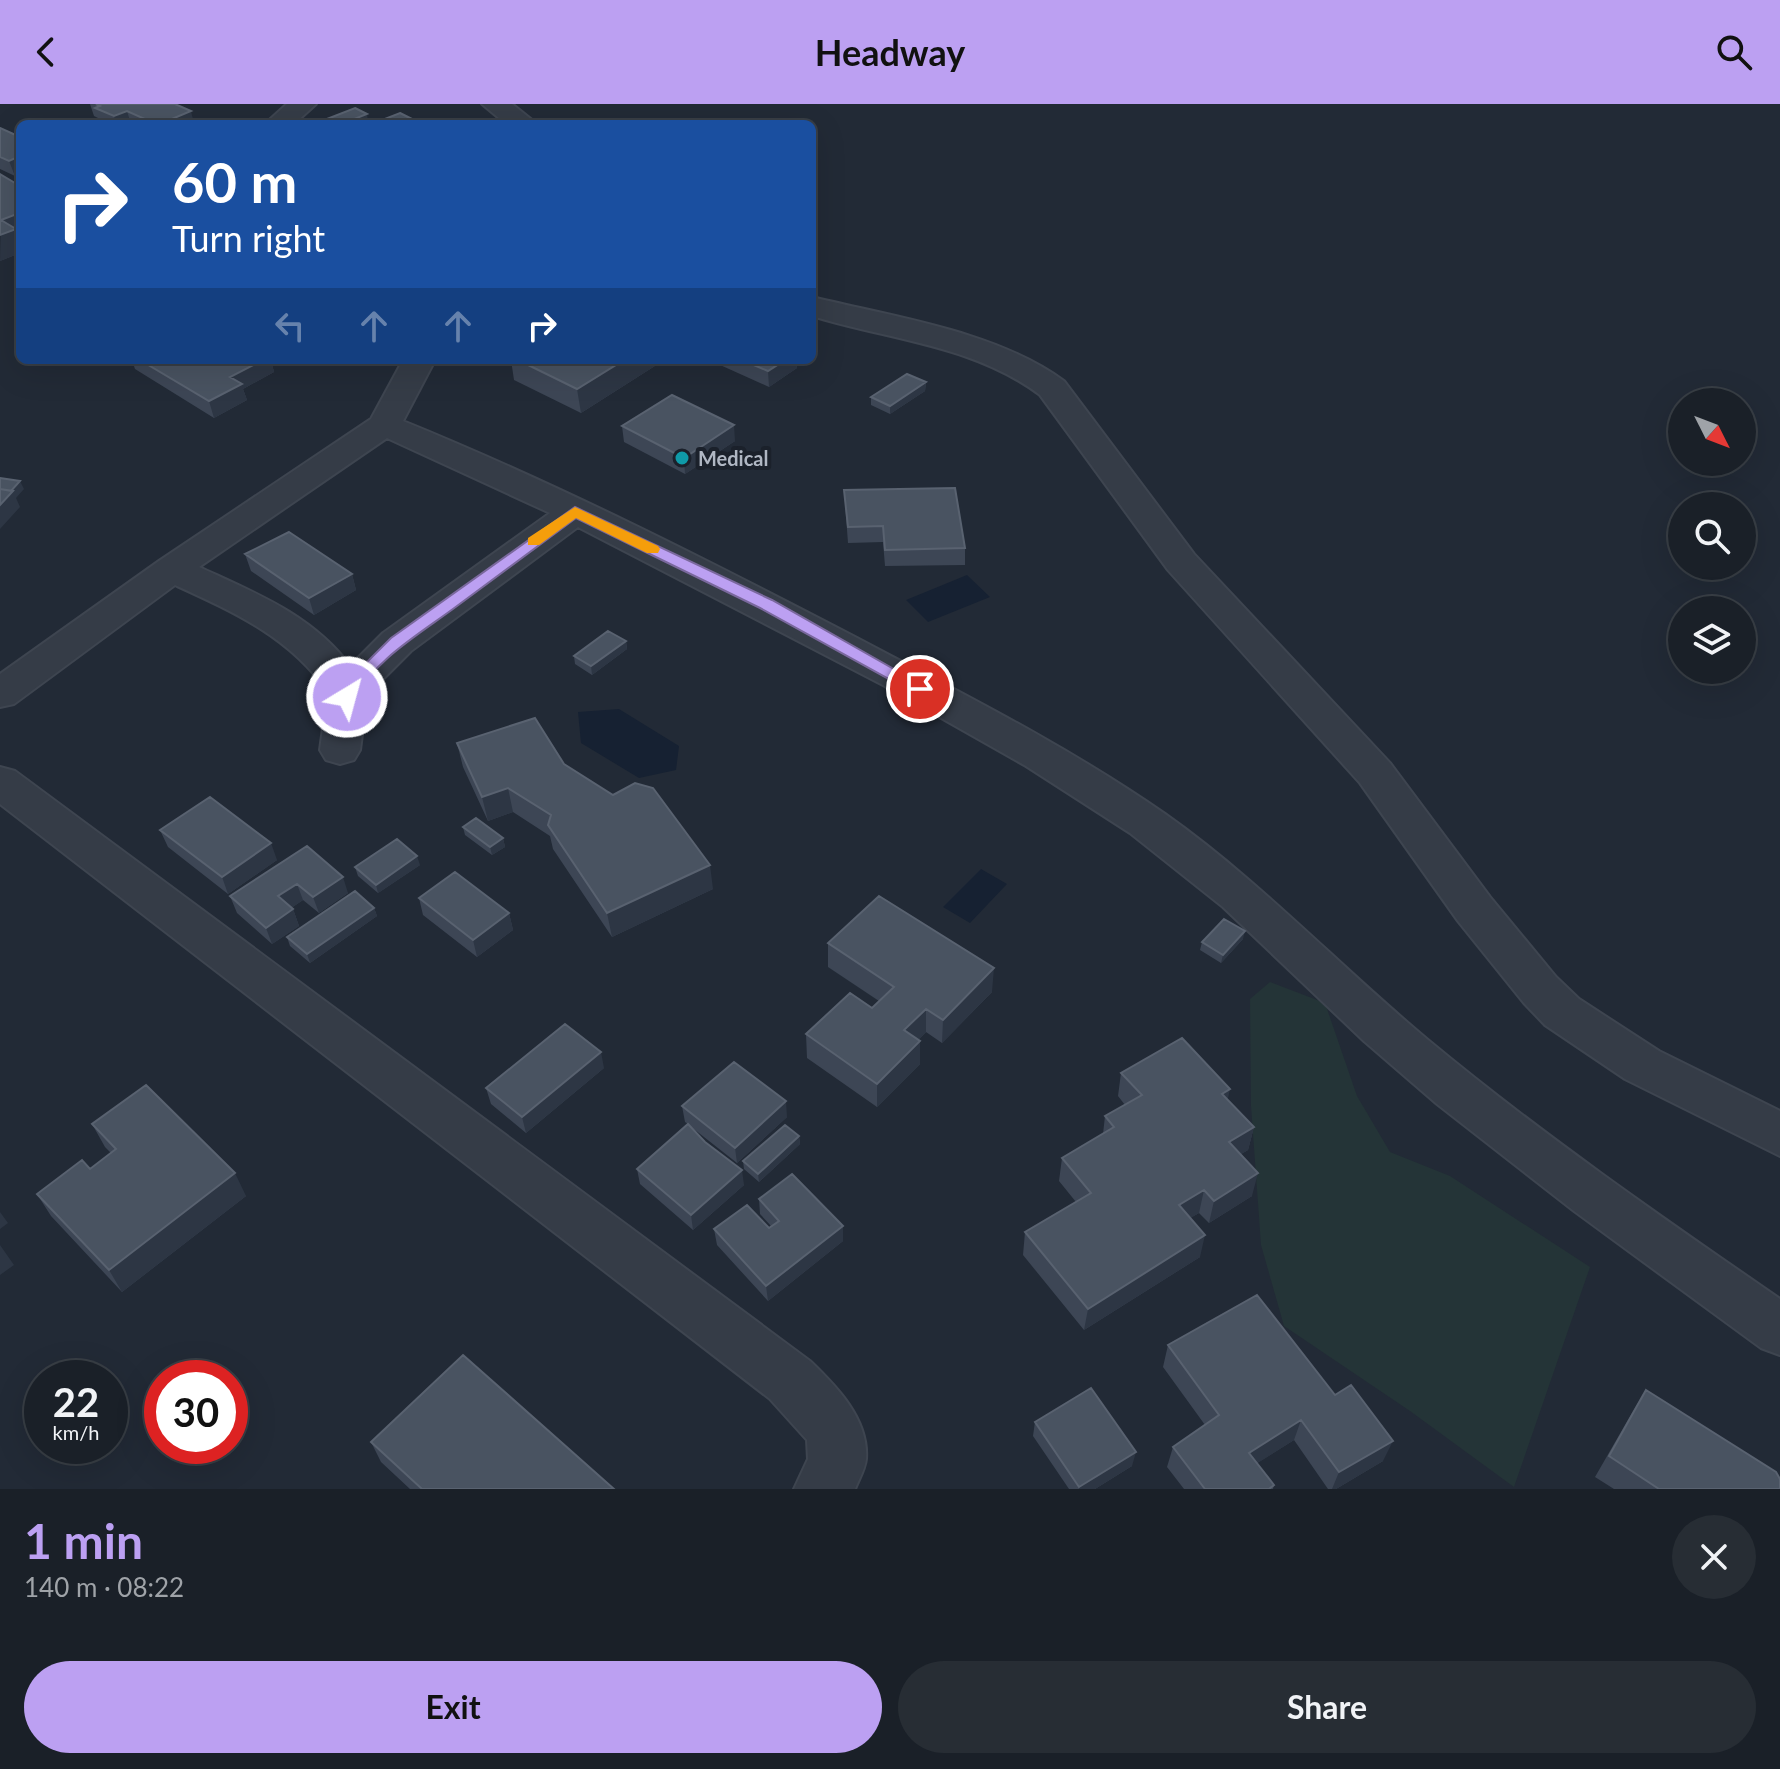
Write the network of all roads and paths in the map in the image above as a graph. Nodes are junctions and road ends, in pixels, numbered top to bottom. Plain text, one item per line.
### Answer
1 (303, 104) edge
2 (495, 104) edge
3 (283, 120) edge
4 (518, 120) edge
5 (816, 307) edge
6 (417, 364) edge
7 (384, 425) junction
8 (575, 512) junction
9 (172, 569) junction
10 (348, 691) junction
11 (0, 694) edge
12 (340, 750) dead end
13 (0, 782) edge
14 (1780, 1135) edge
15 (1780, 1330) edge
16 (823, 1489) edge

1 - 3 street
2 - 4 street
5 - 14 street
6 - 7 street
7 - 8 street
7 - 9 street
8 - 10 street
8 - 15 street
9 - 10 street
9 - 11 street
10 - 12 street
13 - 16 street

